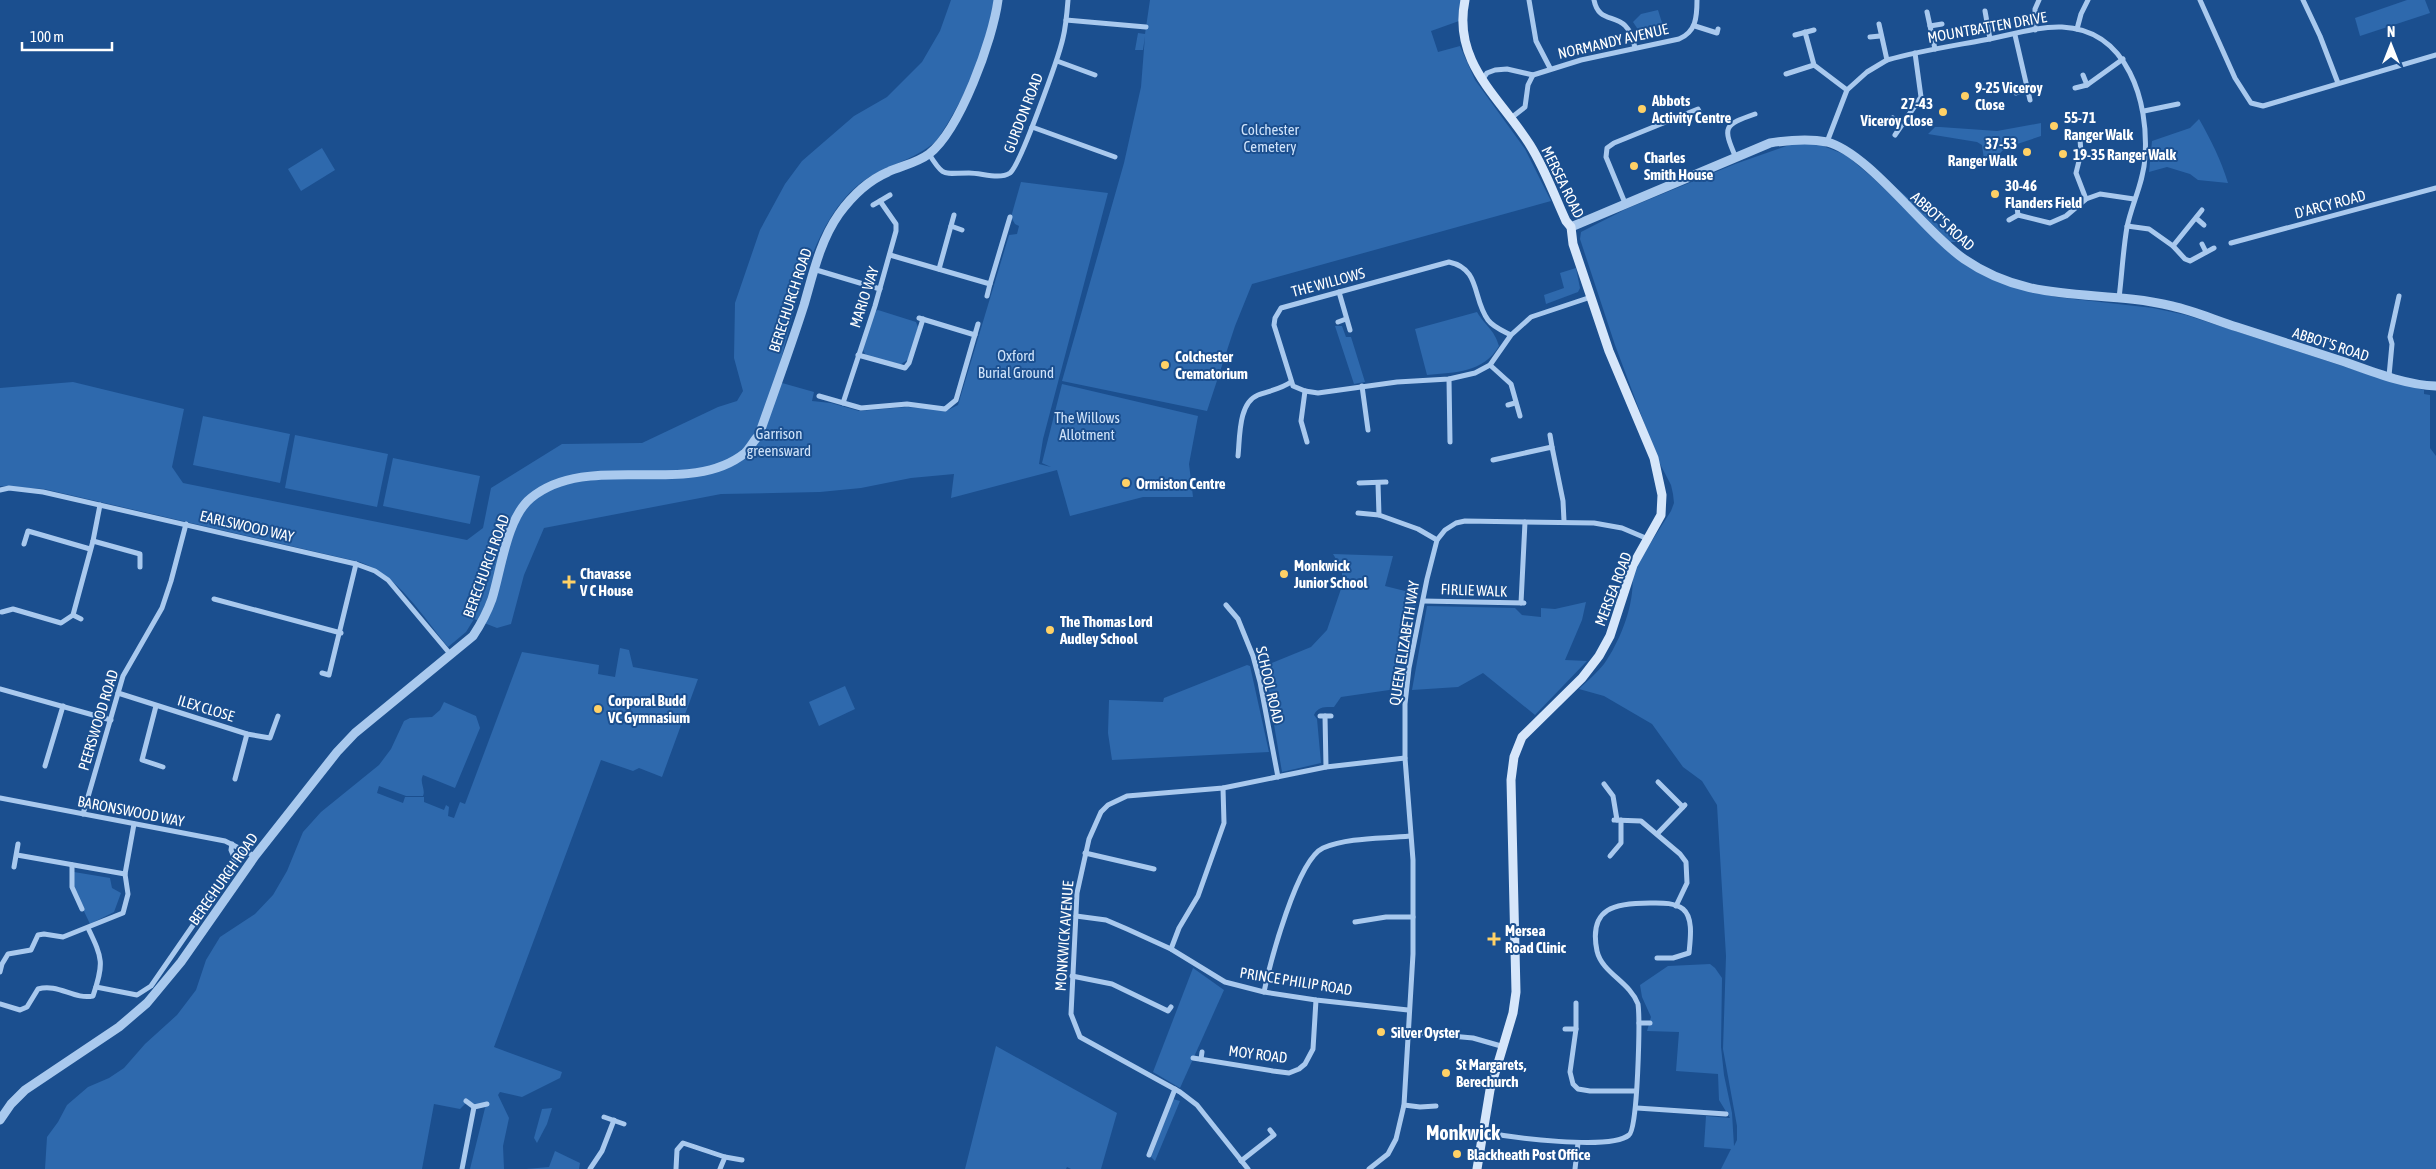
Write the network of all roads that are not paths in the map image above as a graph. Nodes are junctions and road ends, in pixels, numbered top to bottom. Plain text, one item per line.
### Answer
1 (998, 0) edge
2 (1068, 0) edge
3 (1465, 0) edge
4 (1529, 0) edge
5 (1594, 0) edge
6 (1697, 0) edge
7 (2039, 0) edge
8 (2088, 0) edge
9 (2200, 0) edge
10 (2303, 0) edge
11 (1985, 11) dead end
12 (1927, 12) dead end
13 (1066, 20) junction
14 (1879, 24) dead end
15 (1942, 24) dead end
16 (1695, 26) junction
17 (1930, 26) junction
18 (1146, 27) dead end
19 (2077, 29) junction
20 (1814, 30) dead end
21 (2035, 30) junction
22 (1805, 32) junction
23 (1717, 34) dead end
24 (1796, 35) dead end
25 (2015, 35) junction
26 (1880, 36) junction
27 (1870, 37) dead end
28 (1990, 39) junction
29 (1635, 48) junction
30 (1935, 49) junction
31 (1914, 54) junction
32 (2436, 54) edge
33 (2123, 59) junction
34 (1887, 60) junction
35 (1057, 61) junction
36 (1814, 64) junction
37 (1550, 68) junction
38 (1095, 74) dead end
39 (1786, 74) dead end
40 (1533, 75) junction
41 (2083, 75) dead end
42 (1482, 80) junction
43 (2338, 83) junction
44 (2087, 85) junction
45 (2075, 88) dead end
46 (2026, 89) junction
47 (1847, 90) junction
48 (2016, 92) dead end
49 (2030, 100) dead end
50 (2178, 104) dead end
51 (2144, 111) junction
52 (1755, 114) dead end
53 (1700, 115) dead end
54 (1511, 118) junction
55 (1893, 118) dead end
56 (1902, 124) junction
57 (1032, 127) junction
58 (1895, 135) dead end
59 (2072, 135) dead end
60 (2087, 135) dead end
61 (2080, 139) junction
62 (1827, 142) junction
63 (928, 154) junction
64 (1115, 157) dead end
65 (1736, 158) junction
66 (2436, 188) edge
67 (890, 195) dead end
68 (2086, 199) junction
69 (2134, 199) junction
70 (880, 201) junction
71 (1625, 203) junction
72 (873, 205) dead end
73 (2017, 207) dead end
74 (2202, 210) dead end
75 (954, 215) dead end
76 (2018, 215) junction
77 (1010, 217) dead end
78 (2196, 218) junction
79 (2009, 220) dead end
80 (2204, 225) dead end
81 (951, 226) junction
82 (2127, 226) junction
83 (1571, 227) junction
84 (1008, 228) junction
85 (962, 230) dead end
86 (1014, 230) dead end
87 (2231, 243) dead end
88 (2202, 244) dead end
89 (2173, 246) junction
90 (2214, 248) dead end
91 (2206, 252) junction
92 (890, 254) junction
93 (814, 269) junction
94 (939, 269) junction
95 (990, 284) junction
96 (880, 289) junction
97 (1339, 292) junction
98 (987, 296) dead end
99 (2399, 296) dead end
100 (1591, 297) junction
101 (2119, 298) junction
102 (1346, 319) junction
103 (1338, 322) dead end
104 (978, 324) dead end
105 (1350, 330) dead end
106 (975, 335) junction
107 (1511, 335) junction
108 (858, 355) junction
109 (1490, 365) junction
110 (2389, 376) junction
111 (1449, 379) junction
112 (1291, 382) junction
113 (1362, 386) junction
114 (2436, 386) edge
115 (1305, 391) junction
116 (819, 396) dead end
117 (844, 403) junction
118 (1515, 403) junction
119 (1508, 405) dead end
120 (1520, 416) dead end
121 (1368, 430) dead end
122 (1449, 431) junction
123 (1442, 432) dead end
124 (1550, 435) dead end
125 (1232, 436) dead end
126 (1240, 438) junction
127 (1307, 442) dead end
128 (1450, 442) dead end
129 (1552, 447) junction
130 (1238, 456) dead end
131 (1492, 460) dead end
132 (1386, 482) dead end
133 (1359, 483) dead end
134 (1378, 483) junction
135 (0, 490) edge
136 (100, 505) junction
137 (1358, 513) dead end
138 (1379, 515) junction
139 (1564, 521) junction
140 (1524, 522) junction
141 (186, 524) junction
142 (1649, 539) junction
143 (1437, 540) junction
144 (93, 541) junction
145 (24, 544) dead end
146 (90, 549) junction
147 (356, 564) junction
148 (140, 567) dead end
149 (214, 599) dead end
150 (1422, 601) junction
151 (1226, 605) dead end
152 (2, 612) dead end
153 (72, 615) junction
154 (81, 620) dead end
155 (341, 633) junction
156 (451, 655) junction
157 (322, 673) dead end
158 (0, 689) edge
159 (118, 693) junction
160 (63, 706) junction
161 (156, 706) junction
162 (278, 716) dead end
163 (1325, 716) dead end
164 (111, 720) junction
165 (248, 734) junction
166 (1405, 758) junction
167 (45, 766) dead end
168 (163, 766) dead end
169 (1326, 767) junction
170 (1278, 777) junction
171 (235, 779) dead end
172 (1658, 782) dead end
173 (1604, 784) dead end
174 (1223, 788) junction
175 (0, 798) edge
176 (1683, 808) junction
177 (83, 814) junction
178 (1685, 816) dead end
179 (1617, 820) junction
180 (134, 824) junction
181 (1658, 833) junction
182 (1410, 836) junction
183 (18, 844) dead end
184 (232, 844) junction
185 (1085, 853) junction
186 (16, 855) junction
187 (255, 856) junction
188 (1610, 856) dead end
189 (72, 865) junction
190 (14, 867) dead end
191 (1154, 869) dead end
192 (125, 874) junction
193 (1676, 906) junction
194 (82, 908) dead end
195 (1076, 916) junction
196 (1413, 917) junction
197 (1355, 922) dead end
198 (88, 928) junction
199 (1682, 944) dead end
200 (1690, 944) junction
201 (1170, 949) junction
202 (1657, 958) dead end
203 (0, 972) edge
204 (1072, 976) junction
205 (96, 987) junction
206 (1264, 992) junction
207 (1316, 1000) junction
208 (1576, 1003) dead end
209 (0, 1004) edge
210 (1408, 1010) junction
211 (1168, 1011) dead end
212 (1639, 1023) junction
213 (1650, 1023) dead end
214 (1565, 1029) dead end
215 (1576, 1029) junction
216 (1407, 1032) junction
217 (1502, 1046) junction
218 (1202, 1052) dead end
219 (1193, 1058) dead end
220 (1201, 1059) junction
221 (1175, 1089) junction
222 (1635, 1091) junction
223 (466, 1100) dead end
224 (487, 1104) dead end
225 (1404, 1105) junction
226 (1436, 1106) dead end
227 (474, 1107) junction
228 (1720, 1107) dead end
229 (1636, 1108) junction
230 (1720, 1113) junction
231 (1726, 1114) dead end
232 (604, 1117) dead end
233 (0, 1120) edge
234 (614, 1120) junction
235 (624, 1124) dead end
236 (1483, 1132) junction
237 (1278, 1140) dead end
238 (1578, 1143) junction
239 (1149, 1155) dead end
240 (725, 1157) junction
241 (742, 1160) dead end
242 (1241, 1161) junction
243 (462, 1169) edge
244 (590, 1169) edge
245 (676, 1169) edge
246 (720, 1169) edge
247 (1248, 1169) edge
248 (1369, 1169) edge
249 (1477, 1169) edge
250 (1575, 1169) edge

1 - 63 street, BERECHURCH ROAD
2 - 13 street, GURDON ROAD
3 - 42 main road, MERSEA ROAD
4 - 37 street
5 - 29 street
6 - 16 street
7 - 21 street
8 - 19 street
9 - 43 street
10 - 43 street
11 - 28 street
12 - 17 street
13 - 18 street
13 - 35 street, GURDON ROAD
14 - 26 street
15 - 17 street
16 - 23 street
16 - 29 street, NORMANDY AVENUE
17 - 30 street
19 - 21 street, MOUNTBATTEN DRIVE
19 - 33 street, MOUNTBATTEN DRIVE
20 - 22 street
21 - 25 street, MOUNTBATTEN DRIVE
22 - 24 street
22 - 36 street
25 - 28 street, MOUNTBATTEN DRIVE
25 - 46 street
26 - 27 street
26 - 34 street
28 - 30 street, MOUNTBATTEN DRIVE
29 - 37 street, NORMANDY AVENUE
30 - 31 street, MOUNTBATTEN DRIVE
31 - 34 street, MOUNTBATTEN DRIVE
31 - 56 street
32 - 43 street
33 - 44 street
33 - 51 street, MOUNTBATTEN DRIVE
34 - 47 street, MOUNTBATTEN DRIVE
35 - 38 street
35 - 57 street, GURDON ROAD
36 - 39 street
36 - 47 street
37 - 40 street, NORMANDY AVENUE
40 - 42 street
40 - 54 street
41 - 44 street
42 - 54 main road, MERSEA ROAD
44 - 45 street
46 - 48 street
46 - 49 street
47 - 62 street, MOUNTBATTEN DRIVE
50 - 51 street
51 - 69 street, MOUNTBATTEN DRIVE
52 - 65 street
53 - 71 street
54 - 83 main road, MERSEA ROAD
55 - 56 street
56 - 58 street
57 - 63 street, GURDON ROAD
57 - 64 street
59 - 61 street
60 - 61 street
61 - 68 street
62 - 65 street, ABBOT'S ROAD
62 - 101 street, ABBOT'S ROAD
63 - 93 street, BERECHURCH ROAD
65 - 71 street, ABBOT'S ROAD
66 - 87 street, D'ARCY ROAD
67 - 70 street
68 - 69 street
68 - 76 street
69 - 82 street, MOUNTBATTEN DRIVE
70 - 72 street
70 - 92 street, MARIO WAY
71 - 83 street, ABBOT'S ROAD
73 - 76 street
74 - 78 street
75 - 81 street
76 - 79 street
77 - 84 street
78 - 80 street
78 - 89 street
81 - 85 street
81 - 94 street
82 - 89 street
82 - 101 street, MOUNTBATTEN DRIVE
83 - 100 main road, MERSEA ROAD
84 - 86 street
84 - 95 street
88 - 91 street
89 - 91 street
90 - 91 street
92 - 94 street
92 - 96 street, MARIO WAY
93 - 96 street
93 - 156 street, BERECHURCH ROAD
94 - 95 street
95 - 98 street
96 - 108 street, MARIO WAY
97 - 102 street
97 - 107 street, THE WILLOWS
97 - 112 street, THE WILLOWS
99 - 110 street
100 - 107 street
100 - 142 main road, MERSEA ROAD
101 - 110 street, ABBOT'S ROAD
102 - 103 street
102 - 105 street
104 - 106 street
106 - 108 street
106 - 117 street
107 - 109 street
108 - 117 street, MARIO WAY
109 - 111 street
109 - 118 street
110 - 114 street, ABBOT'S ROAD
111 - 113 street
111 - 122 street
112 - 115 street
112 - 126 street
113 - 115 street
113 - 121 street
115 - 127 street
116 - 117 street
118 - 119 street
118 - 120 street
122 - 123 street
122 - 128 street
124 - 129 street
125 - 126 street
126 - 130 street
129 - 131 street
129 - 139 street
132 - 134 street
133 - 134 street
134 - 138 street
135 - 136 street, EARLSWOOD WAY
136 - 141 street, EARLSWOOD WAY
136 - 144 street
137 - 138 street
138 - 143 street
139 - 140 street
139 - 142 street
140 - 143 street
140 - 150 street, FIRLIE WALK
141 - 147 street, EARLSWOOD WAY
141 - 159 street, PEERSWOOD ROAD
142 - 217 main road, MERSEA ROAD
143 - 150 street, QUEEN ELIZABETH WAY
144 - 146 street
144 - 148 street
145 - 146 street
146 - 153 street
147 - 155 street
147 - 156 street, EARLSWOOD WAY
149 - 155 street
150 - 166 street, QUEEN ELIZABETH WAY
151 - 170 street, SCHOOL ROAD
152 - 153 street
153 - 154 street
155 - 157 street
156 - 187 street, BERECHURCH ROAD
158 - 160 street
159 - 161 street, ILEX CLOSE
159 - 164 street, PEERSWOOD ROAD
160 - 164 street
160 - 167 street
161 - 165 street, ILEX CLOSE
161 - 168 street, ILEX CLOSE
162 - 165 street, ILEX CLOSE
163 - 169 street
164 - 177 street, PEERSWOOD ROAD
165 - 171 street, ILEX CLOSE
166 - 169 street, MONKWICK AVENUE
166 - 182 street, QUEEN ELIZABETH WAY
169 - 170 street, MONKWICK AVENUE
170 - 174 street, MONKWICK AVENUE
172 - 176 street
173 - 179 street
174 - 185 street, MONKWICK AVENUE
174 - 201 street
175 - 177 street, BARONSWOOD WAY
176 - 178 street
176 - 181 street
177 - 180 street, BARONSWOOD WAY
179 - 181 street
179 - 188 street
180 - 184 street, BARONSWOOD WAY
180 - 192 street
181 - 193 street
182 - 196 street, QUEEN ELIZABETH WAY
182 - 206 street
183 - 186 street
184 - 187 street, BARONSWOOD WAY
184 - 205 street
185 - 191 street
185 - 195 street, MONKWICK AVENUE
186 - 189 street
186 - 190 street
187 - 233 street, BERECHURCH ROAD
189 - 192 street
189 - 194 street
192 - 198 street
193 - 200 street
193 - 212 street
195 - 201 street, PRINCE PHILIP ROAD
195 - 204 street, MONKWICK AVENUE
196 - 197 street
196 - 210 street, QUEEN ELIZABETH WAY
198 - 203 street
198 - 205 street
199 - 200 street
200 - 202 street
201 - 206 street, PRINCE PHILIP ROAD
204 - 211 street
204 - 221 street, MONKWICK AVENUE
205 - 209 street
206 - 207 street, PRINCE PHILIP ROAD
207 - 210 street, PRINCE PHILIP ROAD
207 - 220 street, MOY ROAD
208 - 215 street
210 - 216 street, QUEEN ELIZABETH WAY
212 - 213 street
212 - 222 street
214 - 215 street
215 - 222 street
216 - 217 street
216 - 225 street, QUEEN ELIZABETH WAY
217 - 236 main road, MERSEA ROAD
218 - 220 street
219 - 220 street, MOY ROAD
221 - 239 street
221 - 242 street, MONKWICK AVENUE
222 - 229 street
223 - 227 street
224 - 227 street
225 - 226 street
225 - 248 street, QUEEN ELIZABETH WAY
227 - 243 street
228 - 230 street
229 - 230 street
229 - 238 street
230 - 231 street
232 - 234 street
234 - 235 street
234 - 244 street
236 - 238 street
236 - 249 main road, MERSEA ROAD
237 - 242 street
238 - 250 street
240 - 241 street
240 - 245 street
240 - 246 street
242 - 247 street, MONKWICK AVENUE

